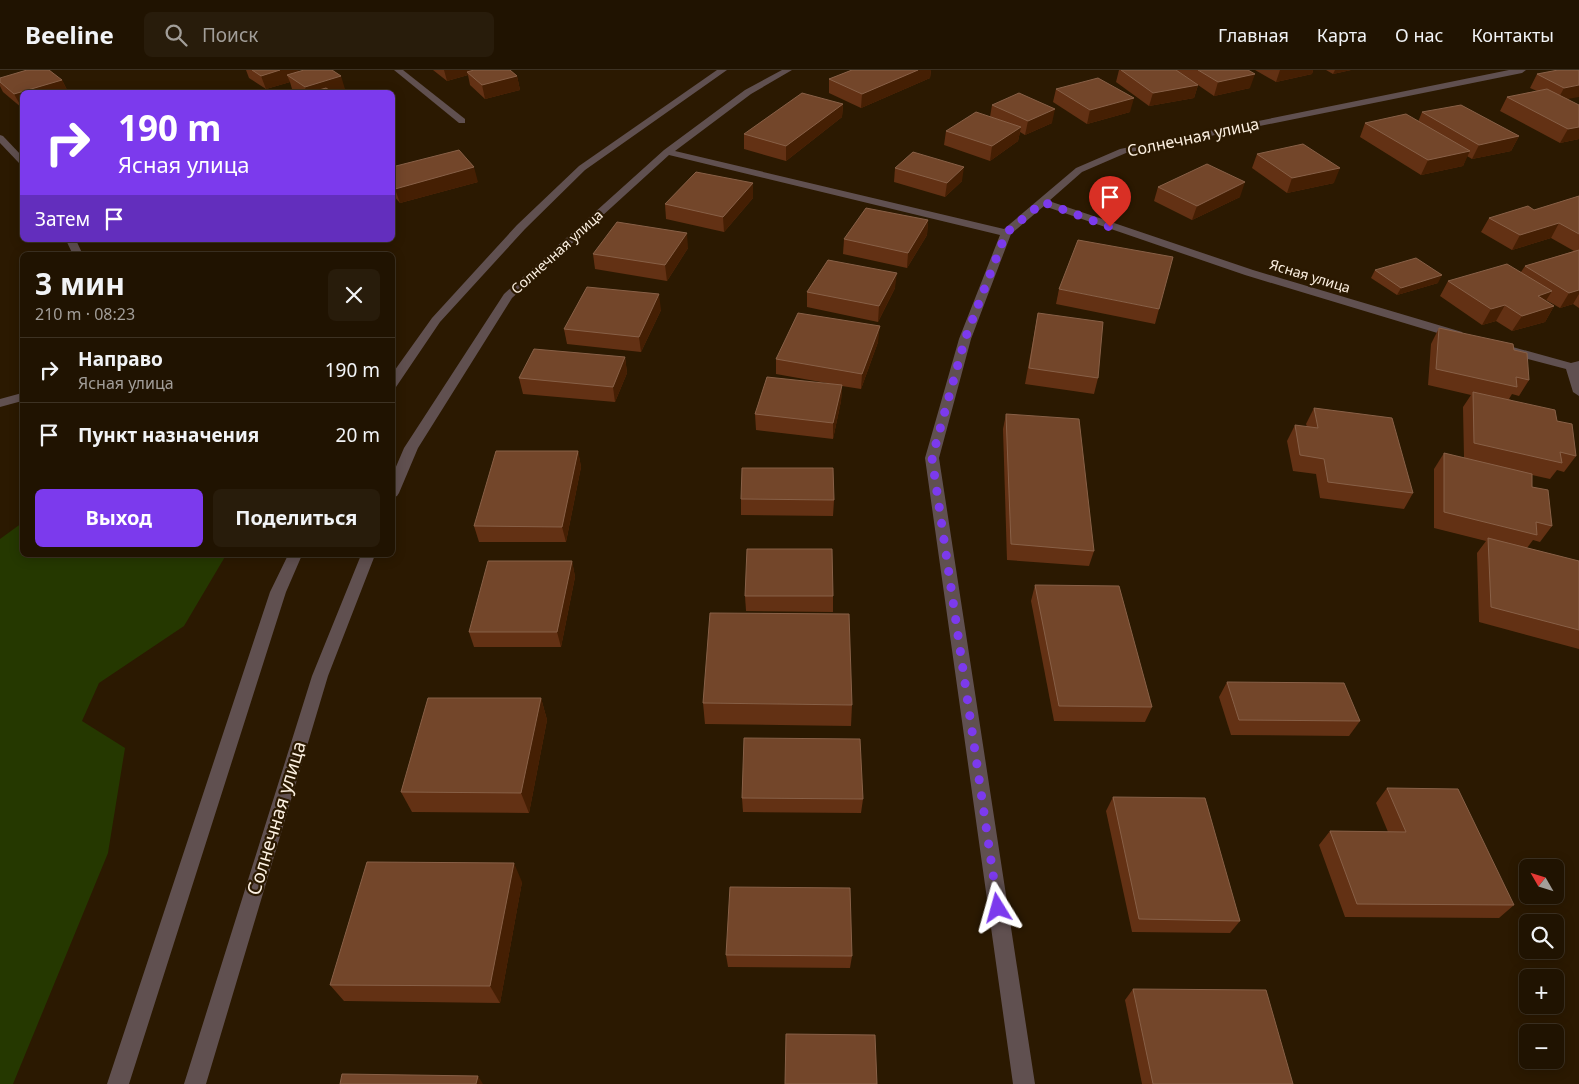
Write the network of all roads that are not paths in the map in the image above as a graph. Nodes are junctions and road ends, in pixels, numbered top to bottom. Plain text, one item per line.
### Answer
1 (398, 70) edge
2 (723, 70) edge
3 (788, 70) edge
4 (1522, 70) edge
5 (462, 121) dead end
6 (0, 138) edge
7 (667, 152) junction
8 (20, 159) edge
9 (1043, 202) junction
10 (1006, 233) junction
11 (1467, 338) edge
12 (1496, 346) edge
13 (1575, 366) edge
14 (395, 380) edge
15 (1579, 392) edge
16 (20, 398) edge
17 (0, 403) edge
18 (395, 486) edge
19 (293, 557) edge
20 (367, 557) edge
21 (118, 1084) edge
22 (196, 1084) edge
23 (1024, 1084) edge

1 - 5 street
2 - 14 street
3 - 7 street, Солнечная улица
4 - 9 street, Солнечная улица
6 - 8 street
7 - 10 street
7 - 18 street, Солнечная улица
9 - 10 street, Солнечная улица
9 - 11 street, Ясная улица
10 - 23 street, Солнечная улица
12 - 13 street
13 - 15 street
16 - 17 street
19 - 21 street
20 - 22 street, Солнечная улица

